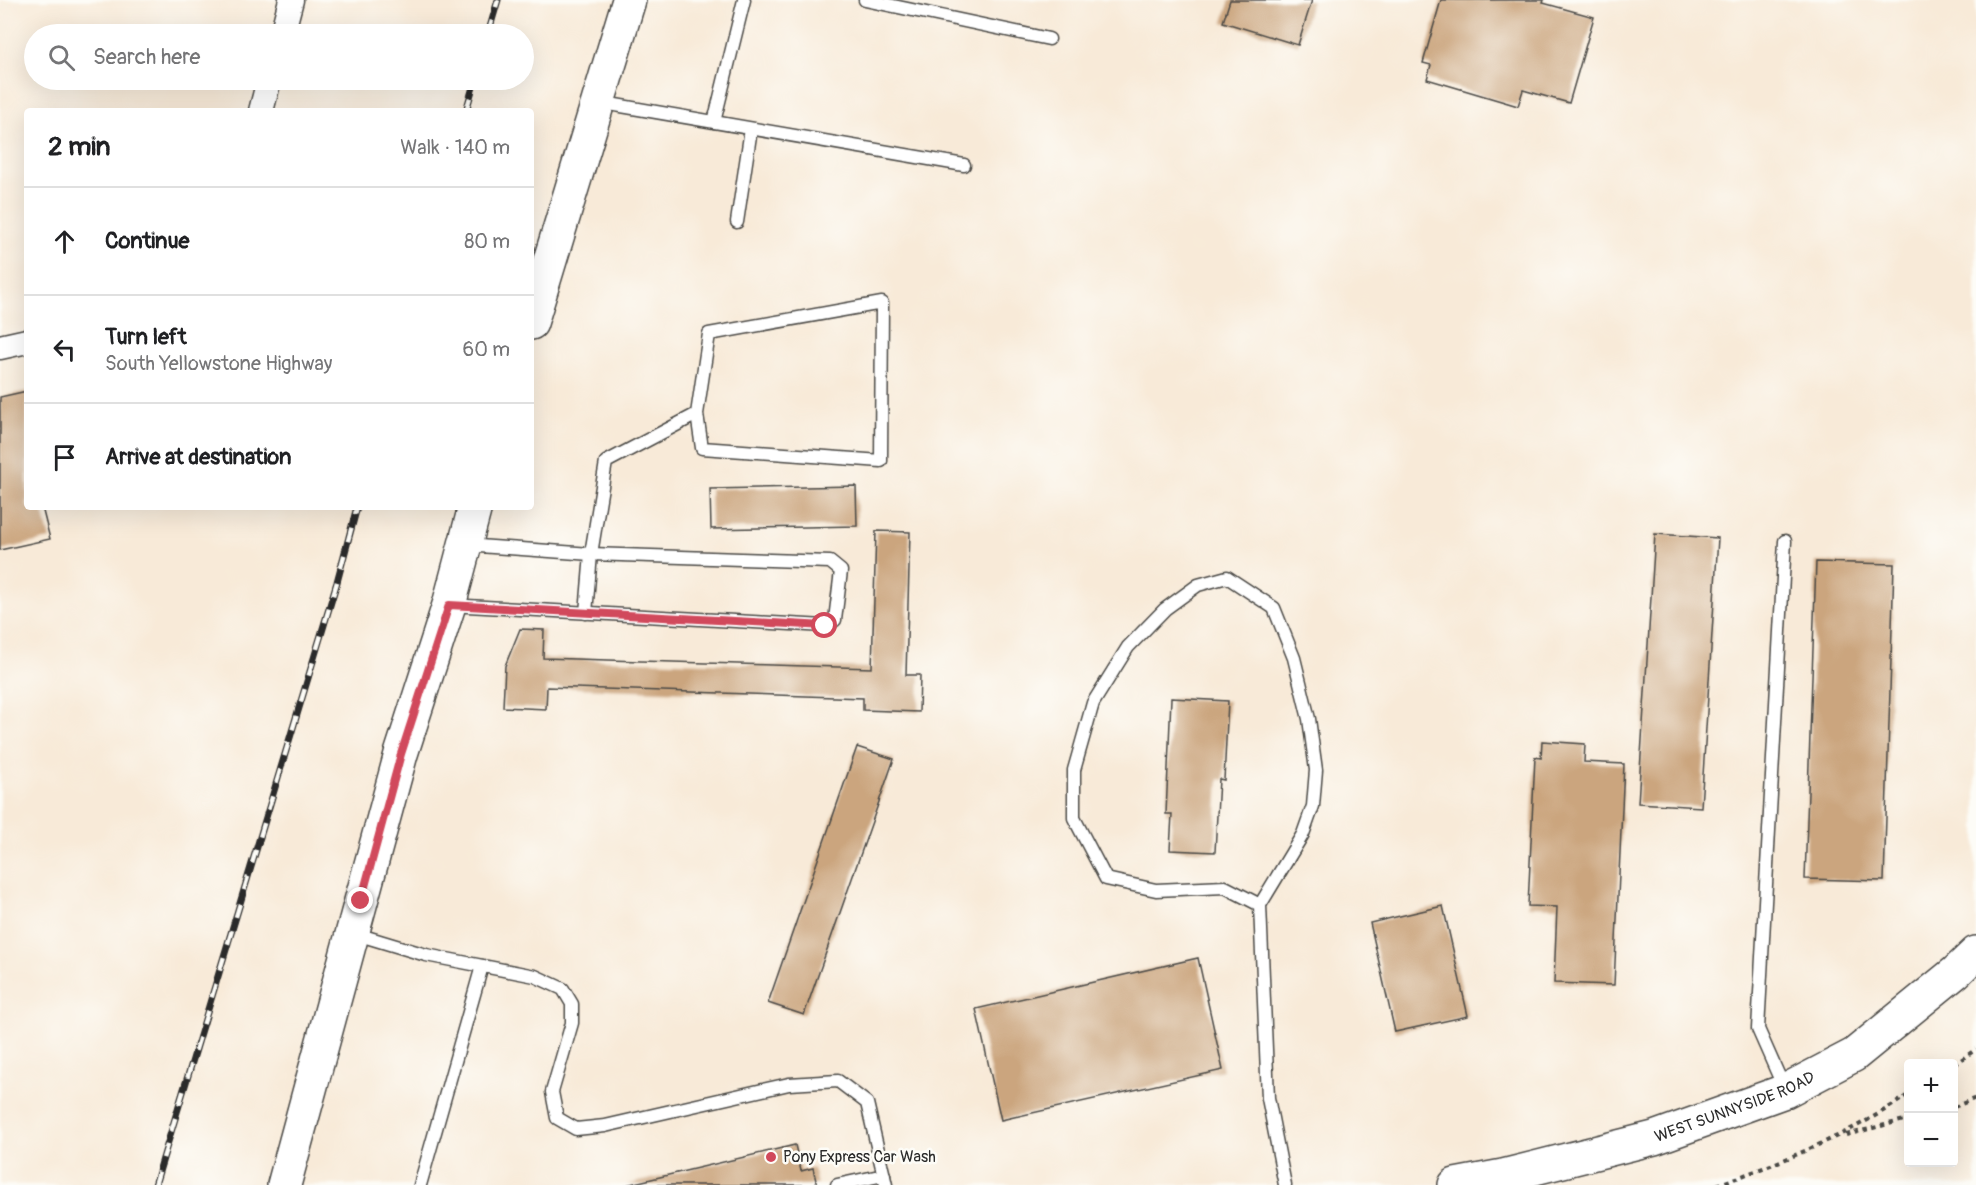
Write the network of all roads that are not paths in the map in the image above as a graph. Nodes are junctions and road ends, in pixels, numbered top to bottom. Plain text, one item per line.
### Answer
1 (291, 0) edge
2 (629, 0) edge
3 (744, 0) edge
4 (865, 0) edge
5 (285, 24) edge
6 (1049, 39) dead end
7 (266, 90) edge
8 (598, 102) junction
9 (262, 108) edge
10 (714, 122) junction
11 (751, 129) junction
12 (964, 165) dead end
13 (737, 222) dead end
14 (534, 313) edge
15 (24, 341) edge
16 (0, 347) edge
17 (697, 414) junction
18 (474, 510) edge
19 (1785, 541) dead end
20 (464, 545) junction
21 (591, 554) junction
22 (449, 605) junction
23 (586, 613) junction
24 (1260, 905) junction
25 (353, 933) junction
26 (1976, 953) edge
27 (482, 966) junction
28 (1785, 1092) junction
29 (885, 1180) edge
30 (1504, 1180) edge
31 (285, 1185) edge
32 (420, 1185) edge
33 (837, 1185) edge
34 (1285, 1185) edge
35 (1455, 1185) edge

1 - 5 street
2 - 8 main road
3 - 10 lane
4 - 6 lane
7 - 9 street
8 - 10 lane
8 - 14 main road
10 - 11 lane
11 - 12 lane
11 - 13 lane
15 - 16 street
17 - 17 lane
17 - 21 lane
18 - 20 main road
19 - 28 lane
20 - 21 lane
20 - 22 main road
21 - 23 lane
21 - 23 lane
22 - 23 lane
22 - 25 main road
24 - 24 lane
24 - 34 lane
25 - 27 lane
25 - 31 main road
26 - 28 main road, WEST SUNNYSIDE ROAD
27 - 29 lane
27 - 32 lane
28 - 30 main road, WEST SUNNYSIDE ROAD
29 - 33 lane
30 - 35 main road, WEST SUNNYSIDE ROAD

